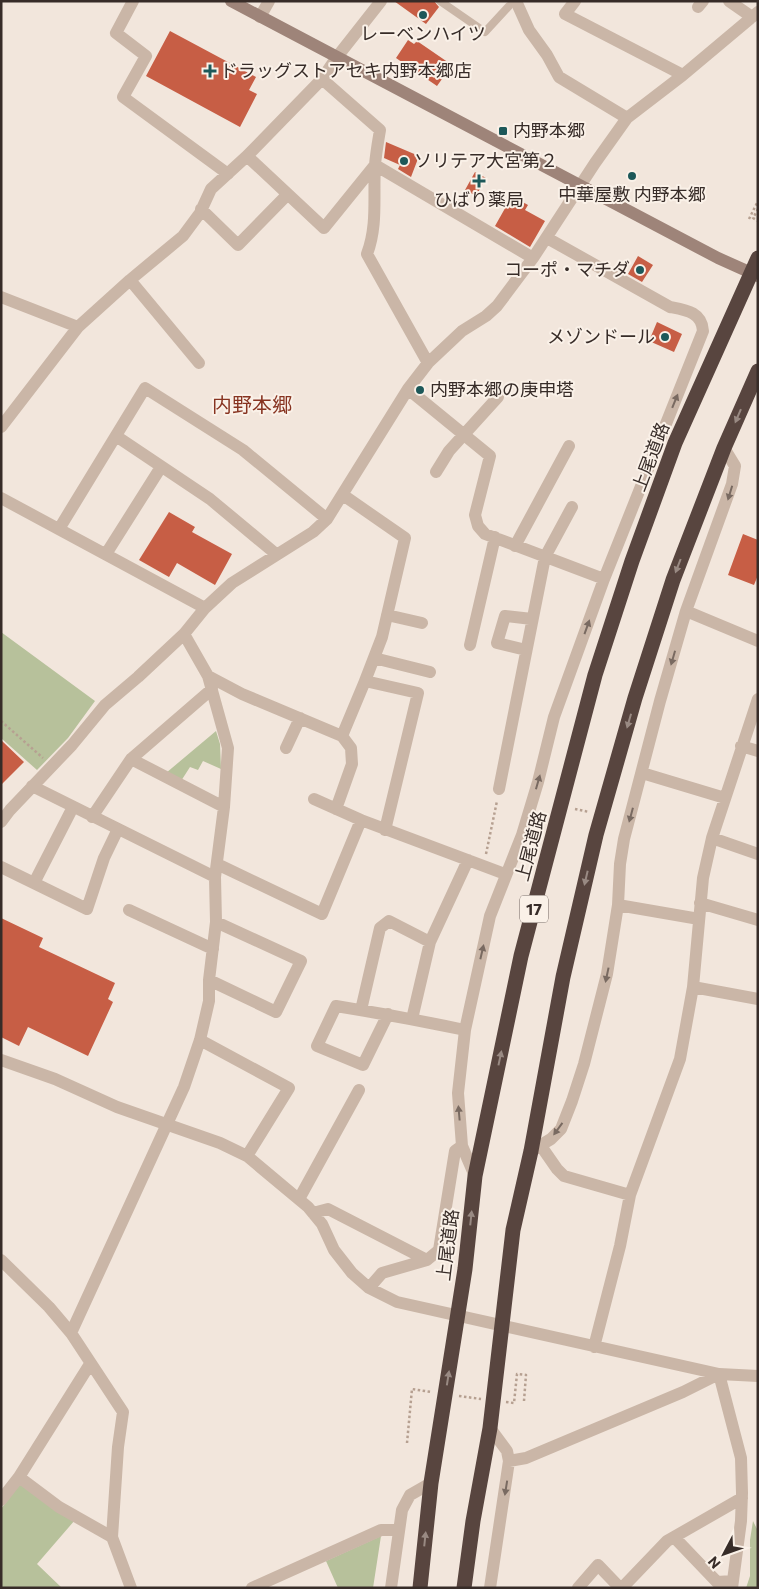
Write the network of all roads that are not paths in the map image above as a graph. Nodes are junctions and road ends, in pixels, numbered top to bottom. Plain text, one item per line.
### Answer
1 (133, 1) edge
2 (231, 1) edge
3 (269, 1) edge
4 (381, 1) edge
5 (440, 1) edge
6 (575, 1) edge
7 (729, 1) edge
8 (513, 4) edge
9 (755, 14) edge
10 (260, 17) junction
11 (337, 58) junction
12 (684, 75) junction
13 (322, 79) junction
14 (627, 118) junction
15 (246, 156) junction
16 (375, 165) junction
17 (228, 174) junction
18 (580, 185) junction
19 (288, 194) junction
20 (201, 209) junction
21 (547, 238) junction
22 (533, 258) junction
23 (758, 258) edge
24 (754, 275) edge
25 (130, 280) junction
26 (1, 297) edge
27 (78, 327) junction
28 (199, 363) dead end
29 (428, 363) junction
30 (758, 371) edge
31 (408, 389) junction
32 (498, 397) dead end
33 (1, 427) edge
34 (464, 434) junction
35 (116, 436) junction
36 (676, 443) junction
37 (569, 446) dead end
38 (724, 448) junction
39 (161, 467) junction
40 (436, 472) dead end
41 (643, 479) junction
42 (343, 495) junction
43 (1, 498) edge
44 (572, 506) dead end
45 (327, 519) junction
46 (59, 529) junction
47 (495, 537) junction
48 (515, 546) junction
49 (106, 554) junction
50 (276, 554) junction
51 (545, 557) junction
52 (604, 579) junction
53 (205, 608) junction
54 (686, 611) junction
55 (387, 615) junction
56 (532, 619) junction
57 (422, 623) dead end
58 (184, 634) junction
59 (758, 641) edge
60 (470, 645) dead end
61 (526, 650) junction
62 (374, 658) junction
63 (430, 672) dead end
64 (208, 676) junction
65 (365, 681) junction
66 (212, 689) junction
67 (758, 699) edge
68 (300, 718) junction
69 (342, 736) junction
70 (741, 746) junction
71 (286, 748) dead end
72 (758, 751) edge
73 (131, 759) junction
74 (642, 773) junction
75 (32, 786) junction
76 (499, 789) road end
77 (725, 798) junction
78 (314, 799) dead end
79 (73, 807) junction
80 (224, 807) junction
81 (336, 809) junction
82 (92, 816) junction
83 (361, 820) junction
84 (1, 822) edge
85 (118, 828) junction
86 (384, 830) junction
87 (712, 838) junction
88 (758, 854) edge
89 (468, 860) junction
90 (217, 864) junction
91 (1, 867) edge
92 (506, 874) junction
93 (215, 877) junction
94 (34, 883) junction
95 (700, 903) junction
96 (618, 905) junction
97 (129, 910) dead end
98 (699, 920) junction
99 (758, 920) edge
100 (216, 922) junction
101 (430, 942) junction
102 (212, 950) junction
103 (209, 980) junction
104 (693, 987) junction
105 (758, 1000) edge
106 (362, 1010) junction
107 (388, 1014) junction
108 (412, 1019) junction
109 (466, 1030) junction
110 (200, 1040) junction
111 (1, 1060) edge
112 (359, 1090) dead end
113 (166, 1126) junction
114 (462, 1146) junction
115 (536, 1148) junction
116 (247, 1156) junction
117 (475, 1176) junction
118 (630, 1195) junction
119 (299, 1199) junction
120 (313, 1213) junction
121 (1, 1260) edge
122 (427, 1260) junction
123 (369, 1288) junction
124 (458, 1316) junction
125 (501, 1326) junction
126 (71, 1333) junction
127 (594, 1347) junction
128 (90, 1364) junction
129 (719, 1374) junction
130 (758, 1376) edge
131 (490, 1428) junction
132 (509, 1461) junction
133 (19, 1477) junction
134 (431, 1483) junction
135 (742, 1498) junction
136 (1, 1500) edge
137 (399, 1530) junction
138 (112, 1537) junction
139 (674, 1537) junction
140 (280, 1582) edge
141 (733, 1584) edge
142 (131, 1588) edge
143 (252, 1588) edge
144 (391, 1588) edge
145 (420, 1588) edge
146 (464, 1588) edge
147 (490, 1588) edge
148 (578, 1588) edge
149 (621, 1588) edge

1 - 17 street
2 - 10 street
3 - 10 street
4 - 11 street
5 - 8 lane
6 - 12 street
7 - 9 street
8 - 14 street
9 - 12 street
10 - 11 street
11 - 13 street
11 - 18 street
12 - 14 street
13 - 15 street
13 - 16 street
14 - 18 street
15 - 17 street
15 - 19 street
16 - 19 street
16 - 22 street
16 - 29 street
17 - 20 street
18 - 21 street
18 - 24 street
19 - 20 street
20 - 25 street
21 - 22 street
41 -> 21 street
22 - 29 street
23 - 24 highway, 上尾道路 / 17
24 - 36 highway, 上尾道路 / 17
25 - 27 street
25 - 28 street
26 - 27 street
27 - 33 street
29 - 31 street
30 -> 38 highway
31 - 34 street
31 - 42 street
32 - 34 street
34 - 40 street
34 - 47 street
35 - 39 street
35 - 45 street
35 - 46 street
36 - 41 street
117 -> 36 highway, 上尾道路 / 17
37 - 48 street
38 -> 54 street
38 -> 115 highway
39 - 49 street
39 - 50 street
41 - 52 street
42 - 45 street
42 - 55 street
43 - 46 street
44 - 51 street
45 - 50 street
46 - 49 street
47 - 48 street
47 - 60 street
48 - 51 street
49 - 53 street
50 - 53 street
51 - 52 street
51 - 56 street
92 -> 52 street
53 - 58 street
54 - 59 street
54 -> 74 street
55 - 57 street
55 - 62 street
56 - 61 street
56 - 61 street
58 - 64 street
58 - 75 street
61 - 76 street
62 - 63 street
62 - 65 street
64 - 66 street
64 - 68 street
65 - 69 street
65 - 86 street
66 - 73 street
66 - 80 street
67 - 70 street
68 - 69 street
68 - 71 street
69 - 81 street
70 - 72 street
70 - 77 street
73 - 80 street
73 - 82 street
74 - 77 street
74 -> 96 street
75 - 79 street
75 - 84 street
77 - 87 street
78 - 81 street
79 - 82 street
79 - 94 street
80 - 90 street
81 - 83 street
82 - 85 street
83 - 86 street
83 - 90 street
85 - 93 street
85 - 94 street
86 - 89 street
87 - 88 street
87 - 95 street
89 - 92 street
89 - 101 street
90 - 93 street
91 - 94 street
109 -> 92 street
93 - 100 street
95 - 98 street
95 - 99 street
96 - 98 street
96 -> 115 street
97 - 102 street
98 - 104 street
100 - 102 street
100 - 103 street
101 - 106 street
101 - 108 street
102 - 103 street
103 - 110 street
104 - 105 street
104 - 118 street
106 - 107 street
106 - 107 street
107 - 108 street
108 - 109 street
114 -> 109 street
110 - 113 street
110 - 116 street
111 - 113 street
112 - 119 street
113 - 116 street
113 - 126 street
114 - 117 street
114 - 122 street
115 - 118 street
115 - 125 highway
116 - 119 street
124 -> 117 highway, 上尾道路 / 17
118 - 127 street
119 - 120 street
120 - 122 street
120 - 123 street
121 - 126 street
122 - 123 street
123 - 124 street
124 - 125 street
134 -> 124 highway, 上尾道路 / 17
125 - 127 street
125 - 131 highway
126 - 128 street
127 - 129 street
128 - 133 street
128 - 138 street
129 - 130 street
129 - 132 street
129 - 135 street
131 - 132 street
131 - 146 highway
132 -> 147 street
133 - 136 street
133 - 138 street
134 - 137 street
145 -> 134 highway, 上尾道路 / 17
135 - 139 street
135 - 141 street
137 - 140 street
137 - 144 street
138 - 142 street
139 - 141 street
139 - 149 street
140 - 143 street
148 - 149 street

